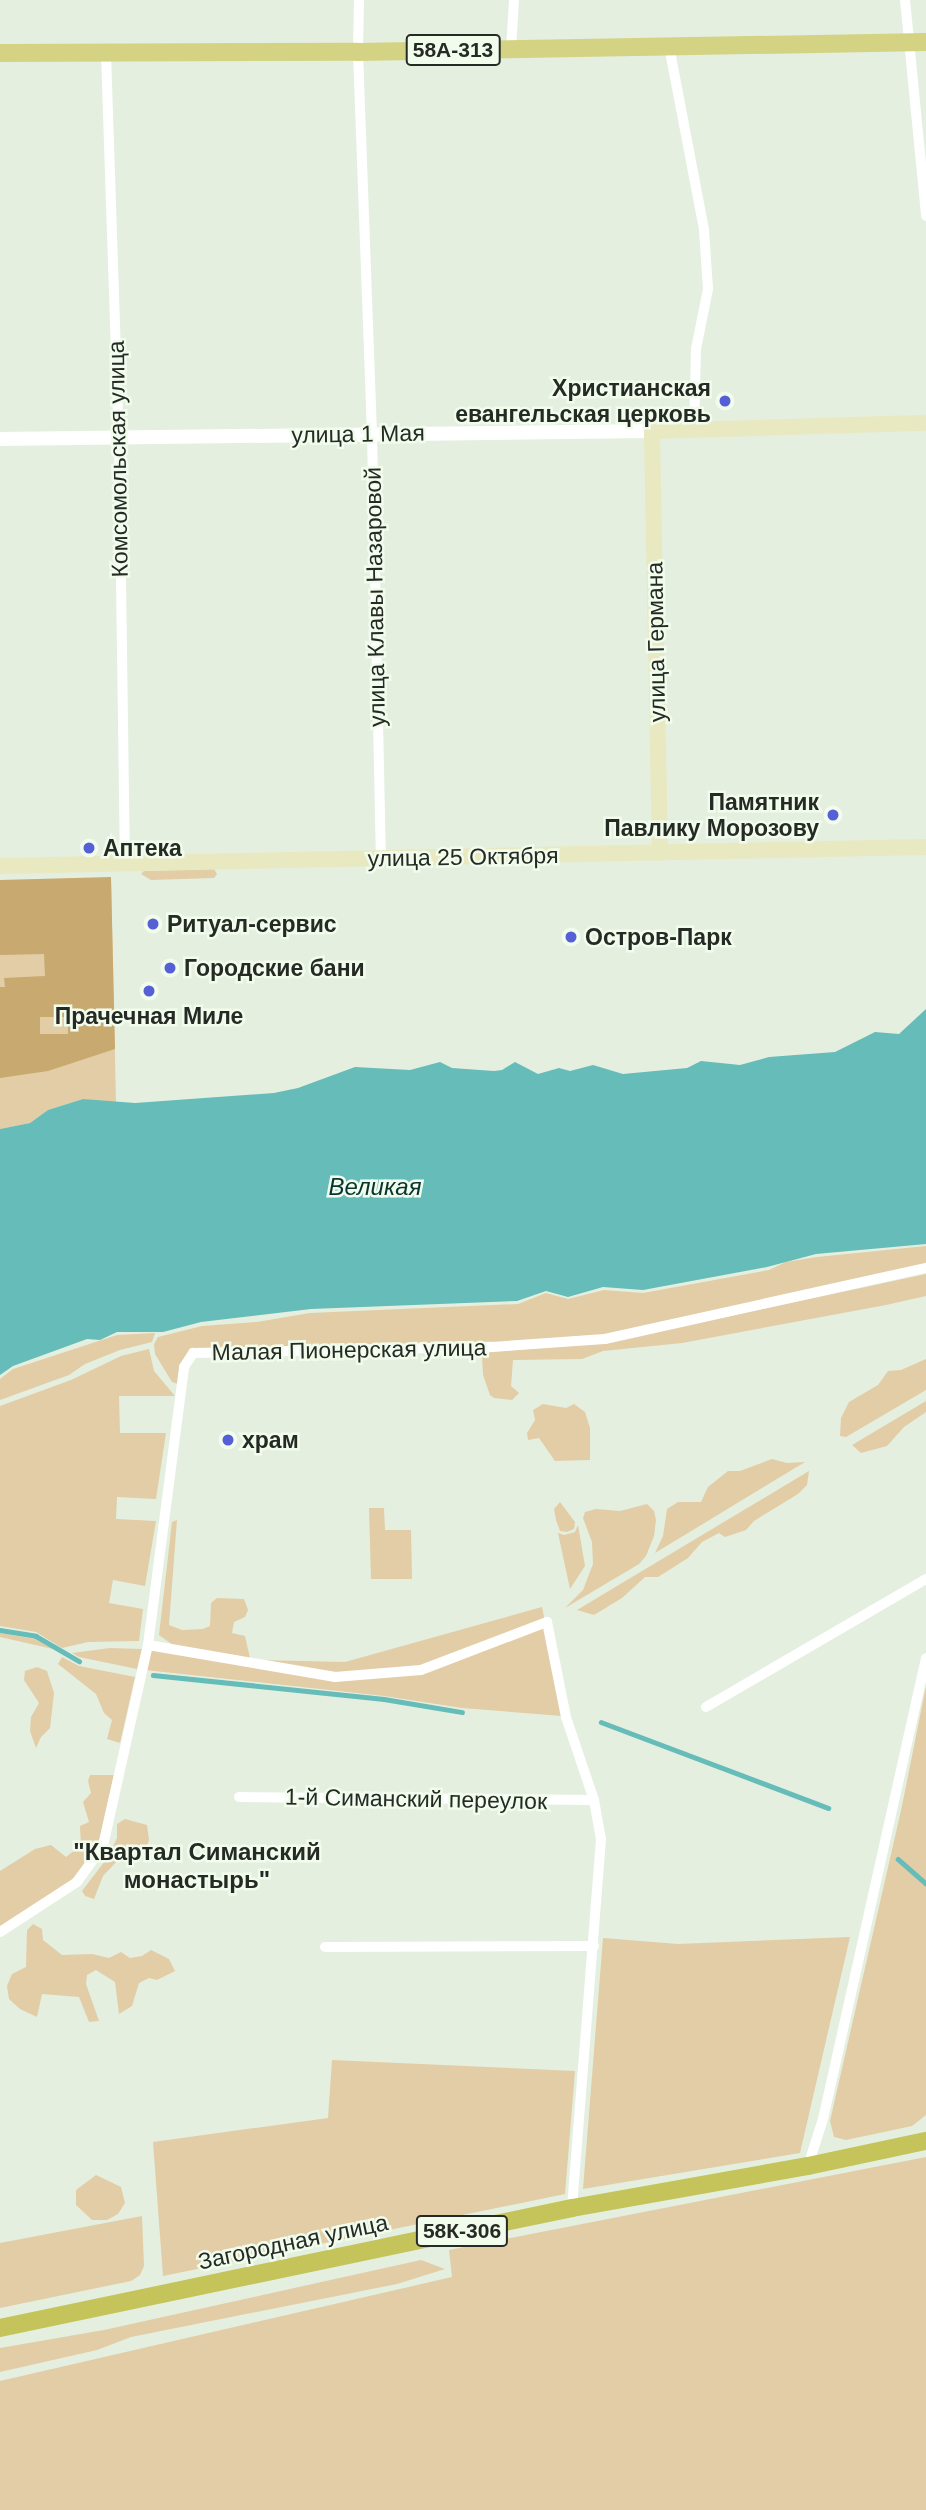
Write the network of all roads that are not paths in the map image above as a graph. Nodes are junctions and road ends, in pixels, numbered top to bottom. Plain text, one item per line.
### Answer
1 (359, 0) edge
2 (514, 0) edge
3 (905, 0) edge
4 (907, 42) junction
5 (926, 42) edge
6 (669, 46) junction
7 (511, 49) junction
8 (358, 52) junction
9 (0, 53) edge
10 (106, 53) junction
11 (926, 216) edge
12 (926, 423) edge
13 (694, 430) junction
14 (652, 431) junction
15 (372, 434) junction
16 (119, 437) junction
17 (0, 439) edge
18 (926, 847) edge
19 (660, 853) junction
20 (381, 858) junction
21 (125, 864) junction
22 (0, 866) edge
23 (926, 1268) edge
24 (926, 1579) edge
25 (148, 1645) junction
26 (926, 1658) edge
27 (706, 1707) dead end
28 (239, 1797) dead end
29 (593, 1800) junction
30 (0, 1932) edge
31 (594, 1946) junction
32 (325, 1947) dead end
33 (926, 2141) edge
34 (808, 2166) junction
35 (572, 2208) junction
36 (0, 2328) edge

1 - 8 street, улица Клавы Назаровой
2 - 7 street
3 - 4 street
4 - 5 main road, 58А-313
4 - 6 main road, 58А-313
4 - 11 street
6 - 7 main road, 58А-313
6 - 13 street
7 - 8 main road, 58А-313
8 - 10 main road, 58А-313
8 - 15 street, улица Клавы Назаровой
9 - 10 main road, 58А-313
10 - 16 street, Комсомольская улица
12 - 13 main road, улица 1 Мая
13 - 14 main road, улица 1 Мая
14 - 15 street, улица 1 Мая
14 - 19 main road, улица Германа
15 - 16 street, улица 1 Мая
15 - 20 street, улица Клавы Назаровой
16 - 17 street, улица 1 Мая
16 - 21 street, Комсомольская улица
18 - 19 main road, улица 25 Октября
19 - 20 main road, улица 25 Октября
20 - 21 main road, улица 25 Октября
21 - 22 main road, улица 25 Октября
23 - 25 street, Малая Пионерская улица
24 - 27 street
25 - 29 street
25 - 30 street, Малая Пионерская улица
26 - 34 street
28 - 29 street, 1-й Симанский переулок
29 - 31 street
31 - 32 street
31 - 35 street
33 - 34 highway, Загородная улица / 58К-306
34 - 35 highway, Загородная улица / 58К-306
35 - 36 highway, Загородная улица / 58К-306

